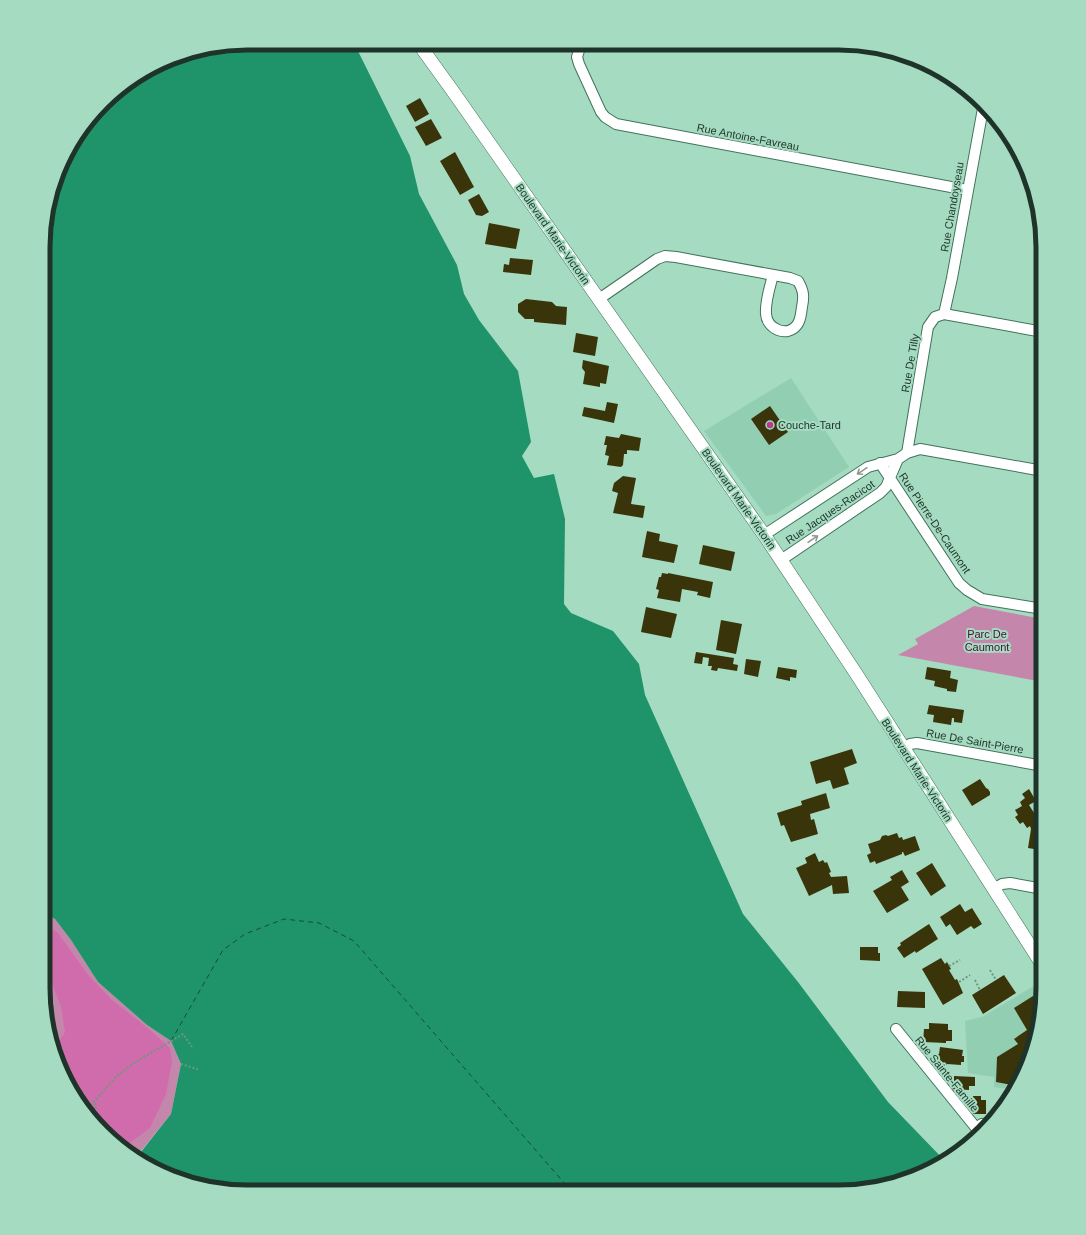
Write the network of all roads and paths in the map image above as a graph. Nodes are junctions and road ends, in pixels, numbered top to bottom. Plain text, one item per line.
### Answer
1 (422, 50) edge
2 (580, 50) edge
3 (982, 112) edge
4 (967, 190) junction
5 (772, 275) junction
6 (599, 299) junction
7 (944, 314) junction
8 (1036, 331) edge
9 (903, 456) junction
10 (880, 463) junction
11 (1036, 470) edge
12 (890, 478) junction
13 (764, 536) junction
14 (781, 560) junction
15 (1036, 608) edge
16 (903, 748) junction
17 (1036, 765) edge
18 (1036, 888) edge
19 (993, 889) junction
20 (960, 960) dead end
21 (949, 966) dead end
22 (1036, 966) edge
23 (990, 970) dead end
24 (970, 975) dead end
25 (975, 980) dead end
26 (996, 980) dead end
27 (959, 982) dead end
28 (980, 990) dead end
29 (896, 1029) dead end
30 (192, 1047) dead end
31 (181, 1064) dead end
32 (200, 1070) dead end
33 (95, 1102) junction
34 (90, 1106) edge
35 (96, 1114) edge
36 (976, 1129) edge

1 - 6 street, Boulevard Marie-Victorin
2 - 4 street, Rue Antoine-Favreau
3 - 4 street, Rue Chandoyseau
4 - 7 street, Rue Chandoyseau
5 - 5 street
5 - 6 street
6 - 13 street, Boulevard Marie-Victorin
7 - 8 street
7 - 9 street, Rue De Tilly
9 - 10 street, Rue Jacques-Racicot
9 - 11 street, Rue Jacques-Racicot
9 - 12 street, Rue Jacques-Racicot
10 - 12 street, Rue Pierre-De-Caumont
10 -> 13 street, Rue Jacques-Racicot
14 -> 12 street, Rue Jacques-Racicot
12 - 15 street, Rue Pierre-De-Caumont
13 - 14 street, Boulevard Marie-Victorin
14 - 16 street, Boulevard Marie-Victorin
16 - 17 street, Rue De Saint-Pierre
16 - 19 street, Boulevard Marie-Victorin
18 - 19 street
19 - 22 street, Boulevard Marie-Victorin
20 - 21 path
23 - 26 path
24 - 27 path
25 - 28 path
29 - 36 street, Rue Sainte-Famille
30 - 33 path
31 - 32 path
33 - 34 path
33 - 35 path

